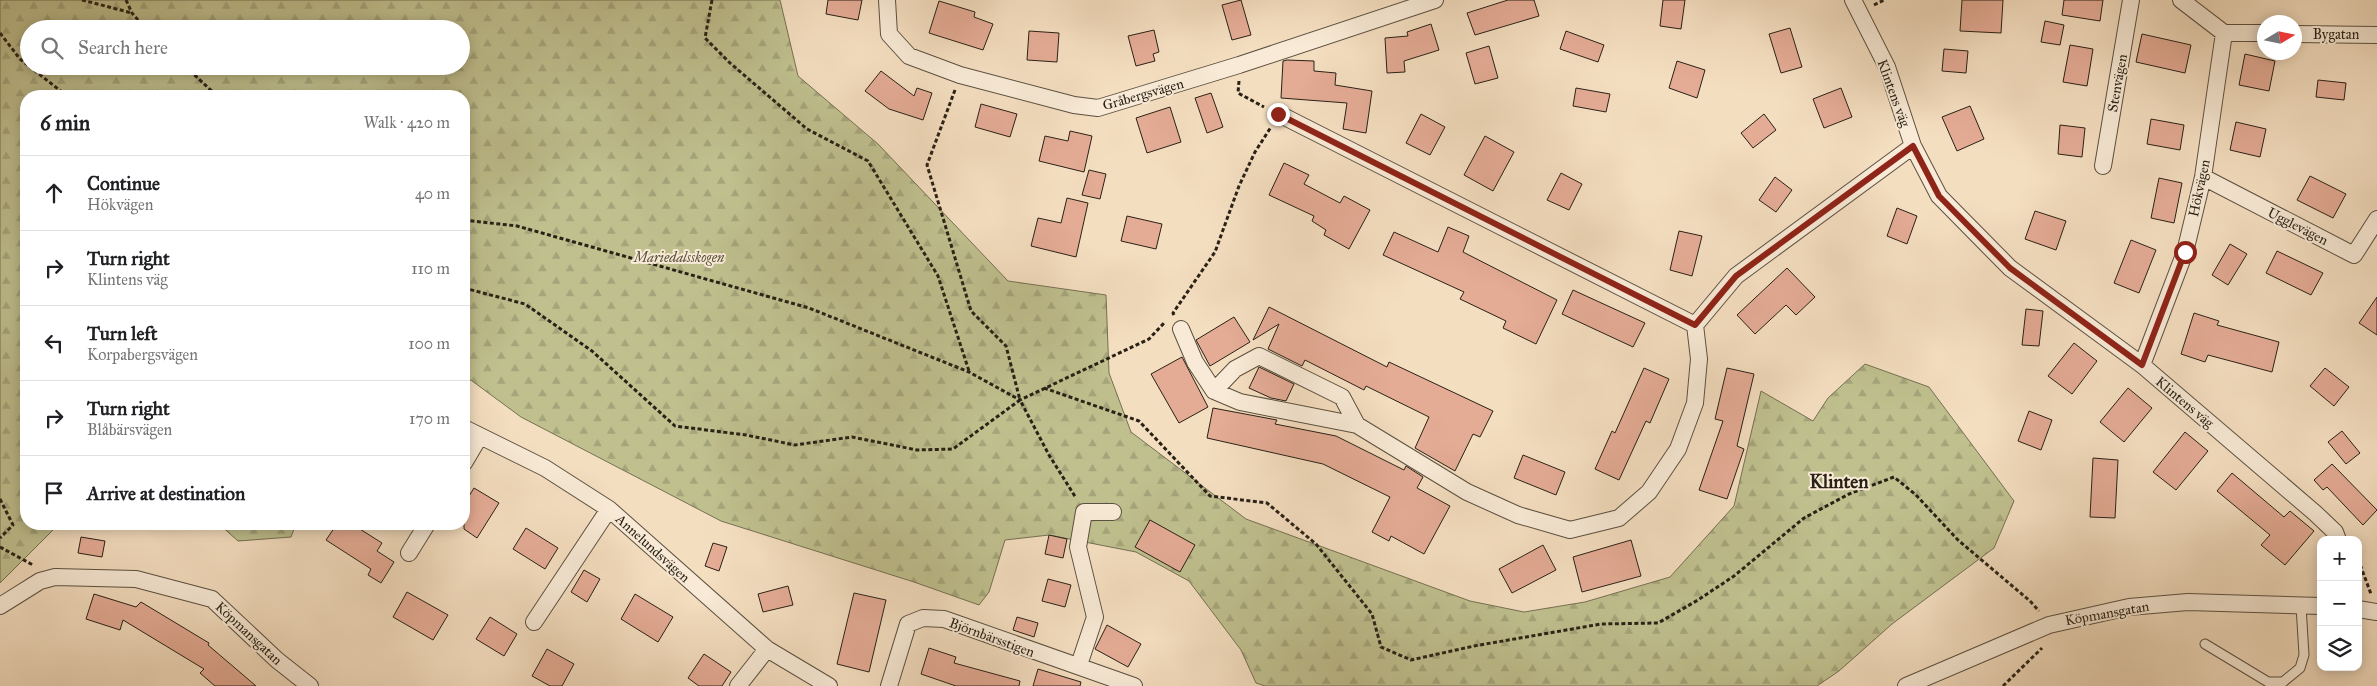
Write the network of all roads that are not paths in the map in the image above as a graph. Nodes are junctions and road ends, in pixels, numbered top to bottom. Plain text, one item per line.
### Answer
1 (887, 0) edge
2 (1435, 0) edge
3 (1853, 0) edge
4 (2131, 0) edge
5 (2181, 0) edge
6 (2224, 33) junction
7 (2257, 33) edge
8 (2302, 34) edge
9 (2377, 35) edge
10 (1278, 114) road end
11 (1913, 146) junction
12 (2103, 166) dead end
13 (2203, 177) junction
14 (2377, 219) edge
15 (1695, 325) junction
16 (1181, 329) road end
17 (2142, 365) junction
18 (1214, 391) junction
19 (1357, 425) junction
20 (470, 431) edge
21 (480, 436) junction
22 (470, 453) edge
23 (609, 509) junction
24 (1114, 512) dead end
25 (423, 530) edge
26 (2336, 536) edge
27 (408, 554) dead end
28 (2376, 605) edge
29 (0, 606) edge
30 (2301, 606) junction
31 (2317, 606) edge
32 (2362, 608) edge
33 (534, 622) dead end
34 (2205, 644) dead end
35 (767, 650) junction
36 (1079, 665) junction
37 (310, 686) edge
38 (738, 686) edge
39 (829, 686) edge
40 (890, 686) edge
41 (1134, 686) edge
42 (1906, 686) edge

1 - 2 street, Gråbergsvägen
3 - 11 street, Klintens väg
4 - 12 street, Stenvägen
5 - 6 street
6 - 7 street
6 - 13 street, Hökvägen
8 - 9 street, Bygatan
10 - 15 street
11 - 15 street
11 - 17 street, Klintens väg
13 - 14 street, Ugglevägen
13 - 17 street, Hökvägen
15 - 19 street
16 - 18 street
17 - 26 street, Klintens väg
18 - 19 street
18 - 19 street
20 - 21 street, Annelundsvägen
21 - 22 street
21 - 23 street, Annelundsvägen
23 - 33 street
23 - 35 street, Annelundsvägen
24 - 36 street
25 - 27 street
28 - 32 street
29 - 37 street, Köpmansgatan
30 - 31 street, Köpmansgatan
30 - 34 lane
30 - 42 street, Köpmansgatan
35 - 38 street
35 - 39 street, Annelundsvägen
36 - 40 street, Björnbärsstigen
36 - 41 street, Björnbärsstigen

